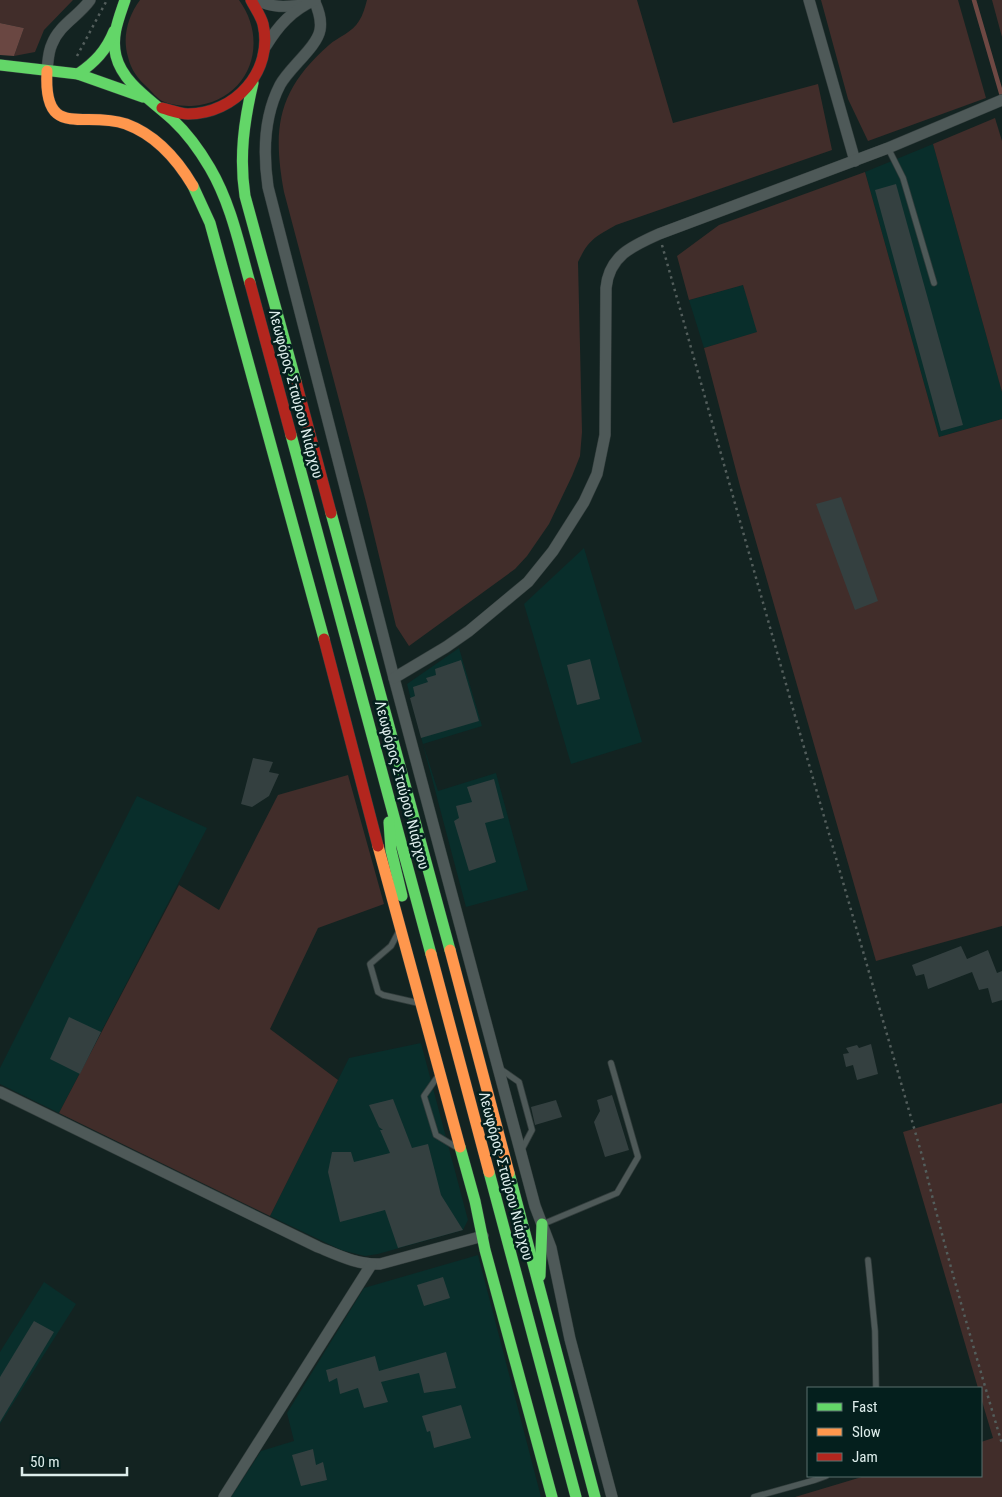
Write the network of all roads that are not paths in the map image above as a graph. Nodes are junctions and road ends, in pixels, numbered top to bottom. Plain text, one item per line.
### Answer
1 (90, 0) edge
2 (251, 0) edge
3 (257, 0) edge
4 (314, 0) edge
5 (809, 0) edge
6 (125, 2) edge
7 (302, 5) junction
8 (117, 22) junction
9 (266, 46) junction
10 (0, 65) edge
11 (47, 71) junction
12 (78, 74) junction
13 (252, 83) junction
14 (150, 101) junction
15 (998, 102) edge
16 (888, 148) junction
17 (855, 161) junction
18 (934, 283) dead end
19 (394, 678) junction
20 (390, 797) junction
21 (400, 929) junction
22 (422, 1005) junction
23 (612, 1063) dead end
24 (499, 1068) junction
25 (440, 1072) junction
26 (0, 1092) edge
27 (461, 1150) junction
28 (521, 1151) junction
29 (542, 1224) junction
30 (491, 1239) junction
31 (510, 1250) junction
32 (868, 1260) dead end
33 (371, 1265) junction
34 (539, 1288) junction
35 (876, 1387) edge
36 (824, 1477) edge
37 (224, 1497) edge
38 (552, 1497) edge
39 (576, 1497) edge
40 (595, 1497) edge
41 (612, 1497) edge
42 (754, 1497) edge

1 - 11 street
2 - 9 main road, Λεωφόρος Σταύρου Νιάρχου
3 - 7 street
4 - 7 street
4 - 19 street
5 - 17 street
6 - 8 main road, Λεωφόρος Σταύρου Νιάρχου
7 - 9 street
8 - 12 main road
8 - 14 main road, Λεωφόρος Σταύρου Νιάρχου
9 - 13 main road, Λεωφόρος Σταύρου Νιάρχου
10 - 11 main road
11 - 12 main road
11 - 21 main road
12 - 14 main road
13 - 14 main road, Λεωφόρος Σταύρου Νιάρχου
13 - 34 main road, Λεωφόρος Σταύρου Νιάρχου
14 - 20 main road, Λεωφόρος Σταύρου Νιάρχου
15 - 16 street
16 - 17 street
16 - 18 lane
17 - 19 street
19 - 24 street
20 - 21 main road
20 - 31 main road, Λεωφόρος Σταύρου Νιάρχου
21 - 22 main road
21 - 22 lane
22 - 25 main road
23 - 29 lane
24 - 28 street
24 - 28 lane
25 - 27 main road
25 - 27 lane
26 - 33 street
27 - 30 main road
28 - 29 street
29 - 34 main road
29 - 41 street
30 - 31 main road
30 - 33 street
30 - 38 main road
31 - 39 main road, Λεωφόρος Σταύρου Νιάρχου
32 - 35 lane
33 - 37 street
34 - 40 main road, Λεωφόρος Σταύρου Νιάρχου
36 - 42 lane

